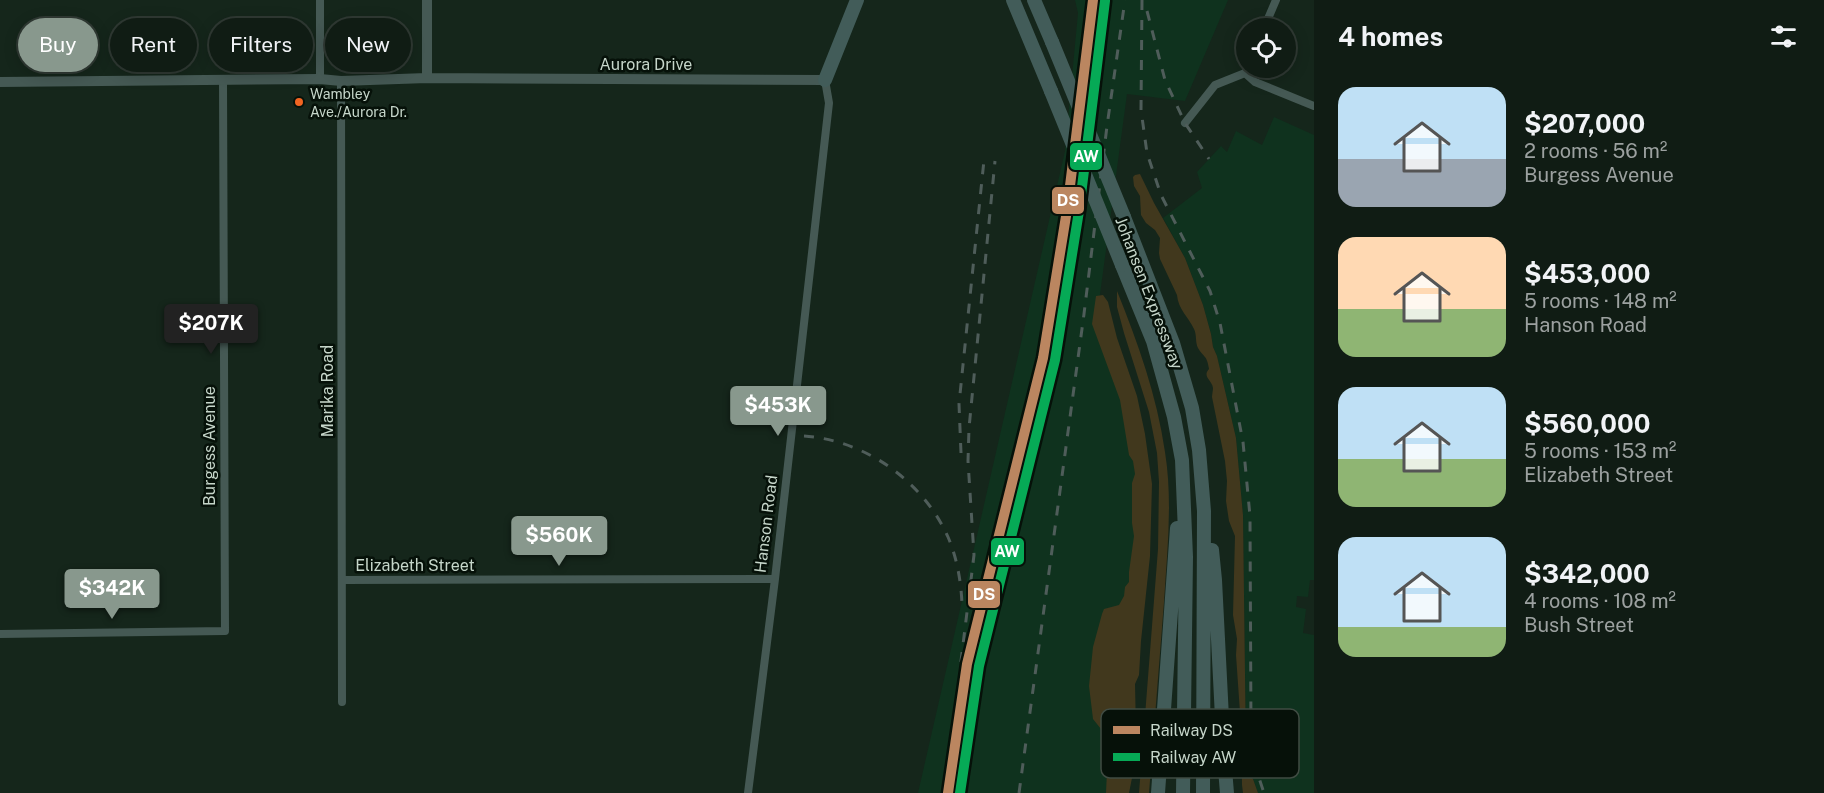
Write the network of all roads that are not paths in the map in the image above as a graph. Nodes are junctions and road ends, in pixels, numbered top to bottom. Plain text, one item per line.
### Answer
1 (320, 0) edge
2 (428, 0) edge
3 (857, 0) edge
4 (1013, 0) edge
5 (1034, 0) edge
6 (1276, 0) edge
7 (1268, 18) edge
8 (1236, 75) edge
9 (427, 78) junction
10 (1252, 78) edge
11 (320, 79) junction
12 (223, 80) junction
13 (825, 80) junction
14 (341, 81) junction
15 (0, 82) edge
16 (1314, 106) edge
17 (1185, 123) dead end
18 (1182, 460) junction
19 (1204, 511) junction
20 (775, 579) junction
21 (343, 580) junction
22 (0, 634) edge
23 (342, 702) dead end
24 (1164, 709) edge
25 (1184, 709) edge
26 (1203, 709) edge
27 (1222, 709) edge
28 (1159, 778) edge
29 (1183, 778) edge
30 (1203, 778) edge
31 (1226, 778) edge
32 (748, 793) edge
33 (1158, 793) edge
34 (1183, 793) edge
35 (1203, 793) edge
36 (1227, 793) edge

1 - 11 street
2 - 9 street
3 - 13 highway
4 - 18 highway, Johansen Expressway, bridge
5 - 19 highway, Johansen Expressway, bridge
6 - 7 street
8 - 17 street
9 - 13 street, Aurora Drive
9 - 14 street, Aurora Drive
10 - 16 street
11 - 12 street, Aurora Drive
11 - 14 street, Aurora Drive
12 - 15 street, Aurora Drive
12 - 22 street, Burgess Avenue
13 - 20 street, Hanson Road
14 - 21 street, Marika Road
18 - 24 highway
18 - 25 highway, Johansen Expressway
19 - 26 highway, Johansen Expressway
19 - 27 highway
20 - 21 street, Elizabeth Street
20 - 32 street, Hanson Road
21 - 23 street, Marika Road
28 - 33 highway
29 - 34 highway, Johansen Expressway
30 - 35 highway, Johansen Expressway
31 - 36 highway

